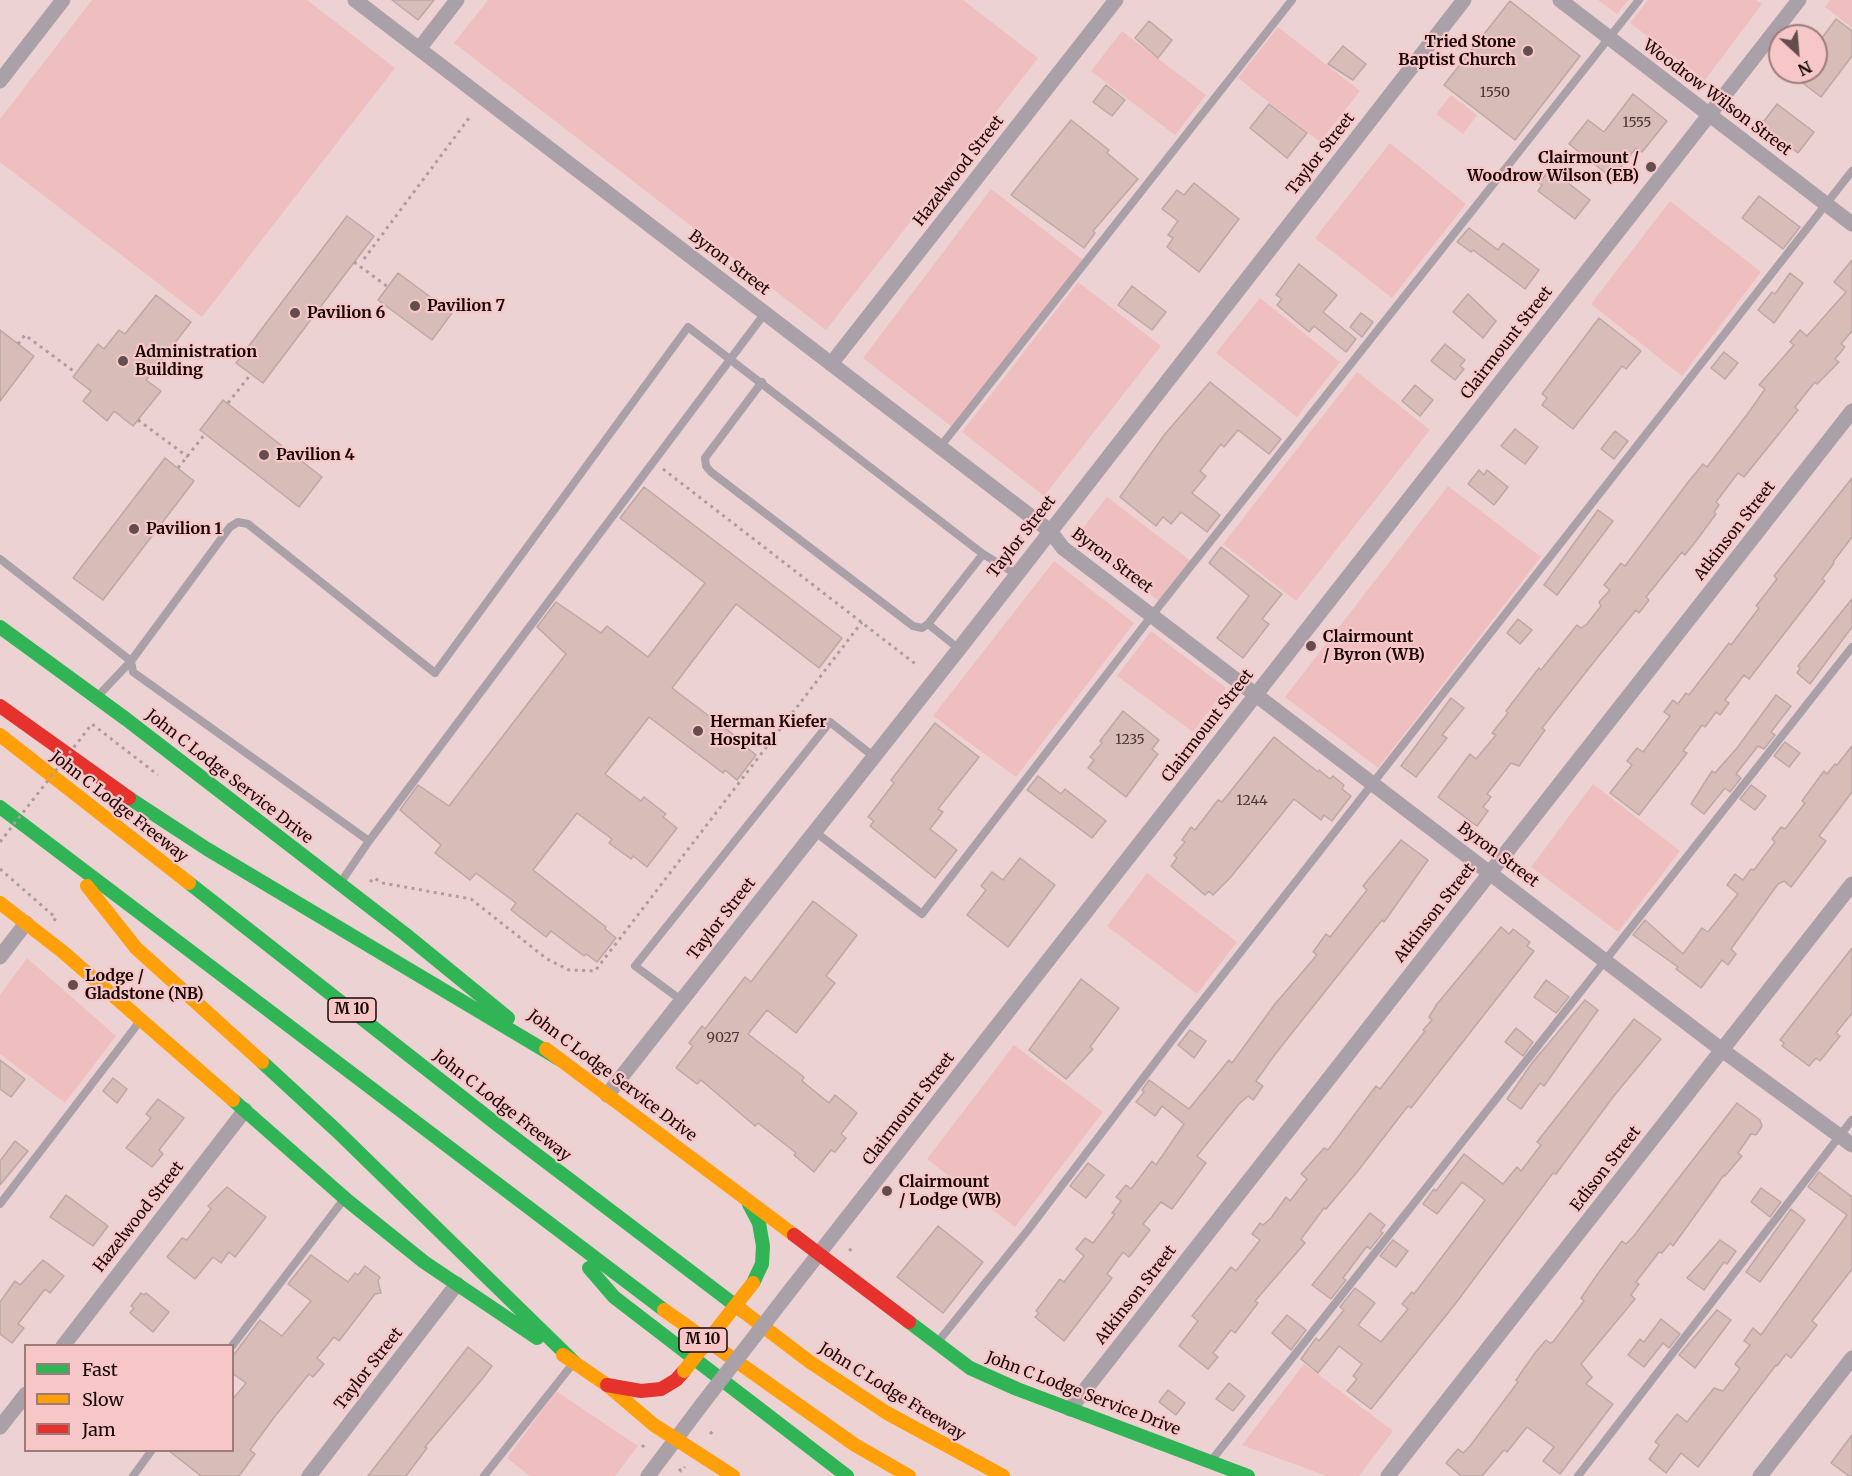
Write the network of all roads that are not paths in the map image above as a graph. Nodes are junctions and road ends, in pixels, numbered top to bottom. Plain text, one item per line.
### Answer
1 (63, 0) edge
2 (355, 0) edge
3 (457, 0) edge
4 (1116, 0) edge
5 (1292, 0) edge
6 (1464, 0) edge
7 (1560, 0) edge
8 (1639, 0) edge
9 (1799, 0) edge
10 (1609, 38) junction
11 (419, 49) junction
12 (0, 81) edge
13 (1709, 115) junction
14 (1852, 171) edge
15 (1826, 204) junction
16 (1852, 224) edge
17 (765, 313) junction
18 (731, 358) junction
19 (831, 364) junction
20 (762, 382) junction
21 (1852, 411) edge
22 (940, 447) junction
23 (1050, 531) junction
24 (983, 554) junction
25 (0, 559) edge
26 (1016, 574) junction
27 (1153, 616) junction
28 (928, 624) junction
29 (0, 627) edge
30 (1852, 647) edge
31 (958, 649) junction
32 (131, 661) junction
33 (1255, 695) junction
34 (97, 698) junction
35 (0, 706) edge
36 (0, 735) edge
37 (873, 756) junction
38 (1374, 785) junction
39 (0, 807) edge
40 (814, 831) junction
41 (369, 841) junction
42 (64, 857) junction
43 (1491, 872) junction
44 (340, 884) junction
45 (1852, 884) edge
46 (0, 903) edge
47 (26, 923) junction
48 (0, 957) edge
49 (1605, 960) junction
50 (681, 1000) junction
51 (141, 1020) junction
52 (1722, 1050) junction
53 (560, 1059) junction
54 (607, 1095) junction
55 (245, 1110) junction
56 (1852, 1120) edge
57 (1846, 1140) edge
58 (345, 1198) junction
59 (747, 1201) junction
60 (0, 1204) edge
61 (555, 1229) junction
62 (818, 1255) junction
63 (457, 1284) junction
64 (937, 1343) junction
65 (65, 1344) edge
66 (234, 1344) edge
67 (1852, 1358) edge
68 (574, 1363) junction
69 (607, 1385) junction
70 (24, 1397) edge
71 (1070, 1409) junction
72 (0, 1427) edge
73 (676, 1439) junction
74 (150, 1452) edge
75 (1211, 1461) junction
76 (132, 1476) edge
77 (309, 1476) edge
78 (484, 1476) edge
79 (648, 1476) edge
80 (733, 1476) edge
81 (847, 1476) edge
82 (909, 1476) edge
83 (1003, 1476) edge
84 (1248, 1476) edge
85 (1388, 1476) edge
86 (1578, 1476) edge
87 (1760, 1476) edge

1 - 12 street
2 - 11 street, Byron Street
3 - 11 street
4 - 19 street, Hazelwood Street
5 - 22 lane
6 - 23 street, Taylor Street
7 - 10 street, Woodrow Wilson Street
8 - 10 lane
9 - 13 street, Clairmount Street
10 - 13 street, Woodrow Wilson Street
10 - 27 lane
11 - 17 street, Byron Street
13 - 15 street, Woodrow Wilson Street
13 - 33 street, Clairmount Street
14 - 15 lane
15 - 16 street, Woodrow Wilson Street
15 - 38 lane
17 - 18 lane
17 - 19 street, Byron Street
18 - 20 lane
18 - 32 lane
18 - 41 lane
19 - 22 street, Byron Street
20 - 24 lane
20 - 28 lane
21 - 43 street, Atkinson Street
22 - 23 street, Byron Street
23 - 26 street, Taylor Street
23 - 27 street, Byron Street
24 - 26 lane
24 - 28 lane
25 - 32 lane
26 - 31 street, Taylor Street
27 - 33 street, Byron Street
27 - 40 lane
28 - 31 lane
29 - 34 main road, John C Lodge Service Drive
30 - 49 lane
31 - 37 street, Taylor Street
32 - 34 lane
32 - 41 lane
33 - 38 street, Byron Street
33 - 62 street, Clairmount Street
34 - 44 main road, John C Lodge Service Drive
35 - 53 main road
36 - 83 main road, John C Lodge Freeway / M 10
37 - 40 street, Taylor Street
37 - 50 lane
38 - 43 street, Byron Street
38 - 64 lane
39 - 42 main road, M 10
40 - 50 street, Taylor Street
41 - 44 lane
42 - 61 main road, M 10
42 - 68 main road
43 - 49 street, Byron Street
43 - 71 street, Atkinson Street
44 - 53 main road, John C Lodge Service Drive
45 - 52 street, Edison Street
46 - 47 main road
47 - 48 street
47 - 51 main road
49 - 52 street, Byron Street
49 - 75 lane
50 - 54 street, Taylor Street
51 - 55 main road
51 - 60 lane
52 - 57 street, Byron Street
52 - 85 street, Edison Street
53 - 54 main road, John C Lodge Service Drive
54 - 59 main road, John C Lodge Service Drive
55 - 58 main road
55 - 65 street, Hazelwood Street
56 - 57 lane
57 - 86 lane
58 - 63 main road
58 - 66 lane
59 - 62 main road, John C Lodge Service Drive
59 - 69 main road, bridge
61 - 81 main road
61 - 82 main road, M 10
62 - 64 main road, John C Lodge Service Drive
62 - 73 street, Clairmount Street, bridge
63 - 68 main road
63 - 77 street, Taylor Street
64 - 71 main road, John C Lodge Service Drive
67 - 87 street
68 - 69 main road
68 - 78 lane
69 - 73 main road
70 - 72 street
71 - 75 main road, John C Lodge Service Drive
73 - 79 street, Clairmount Street
73 - 80 main road
74 - 76 lane
75 - 84 main road, John C Lodge Service Drive

